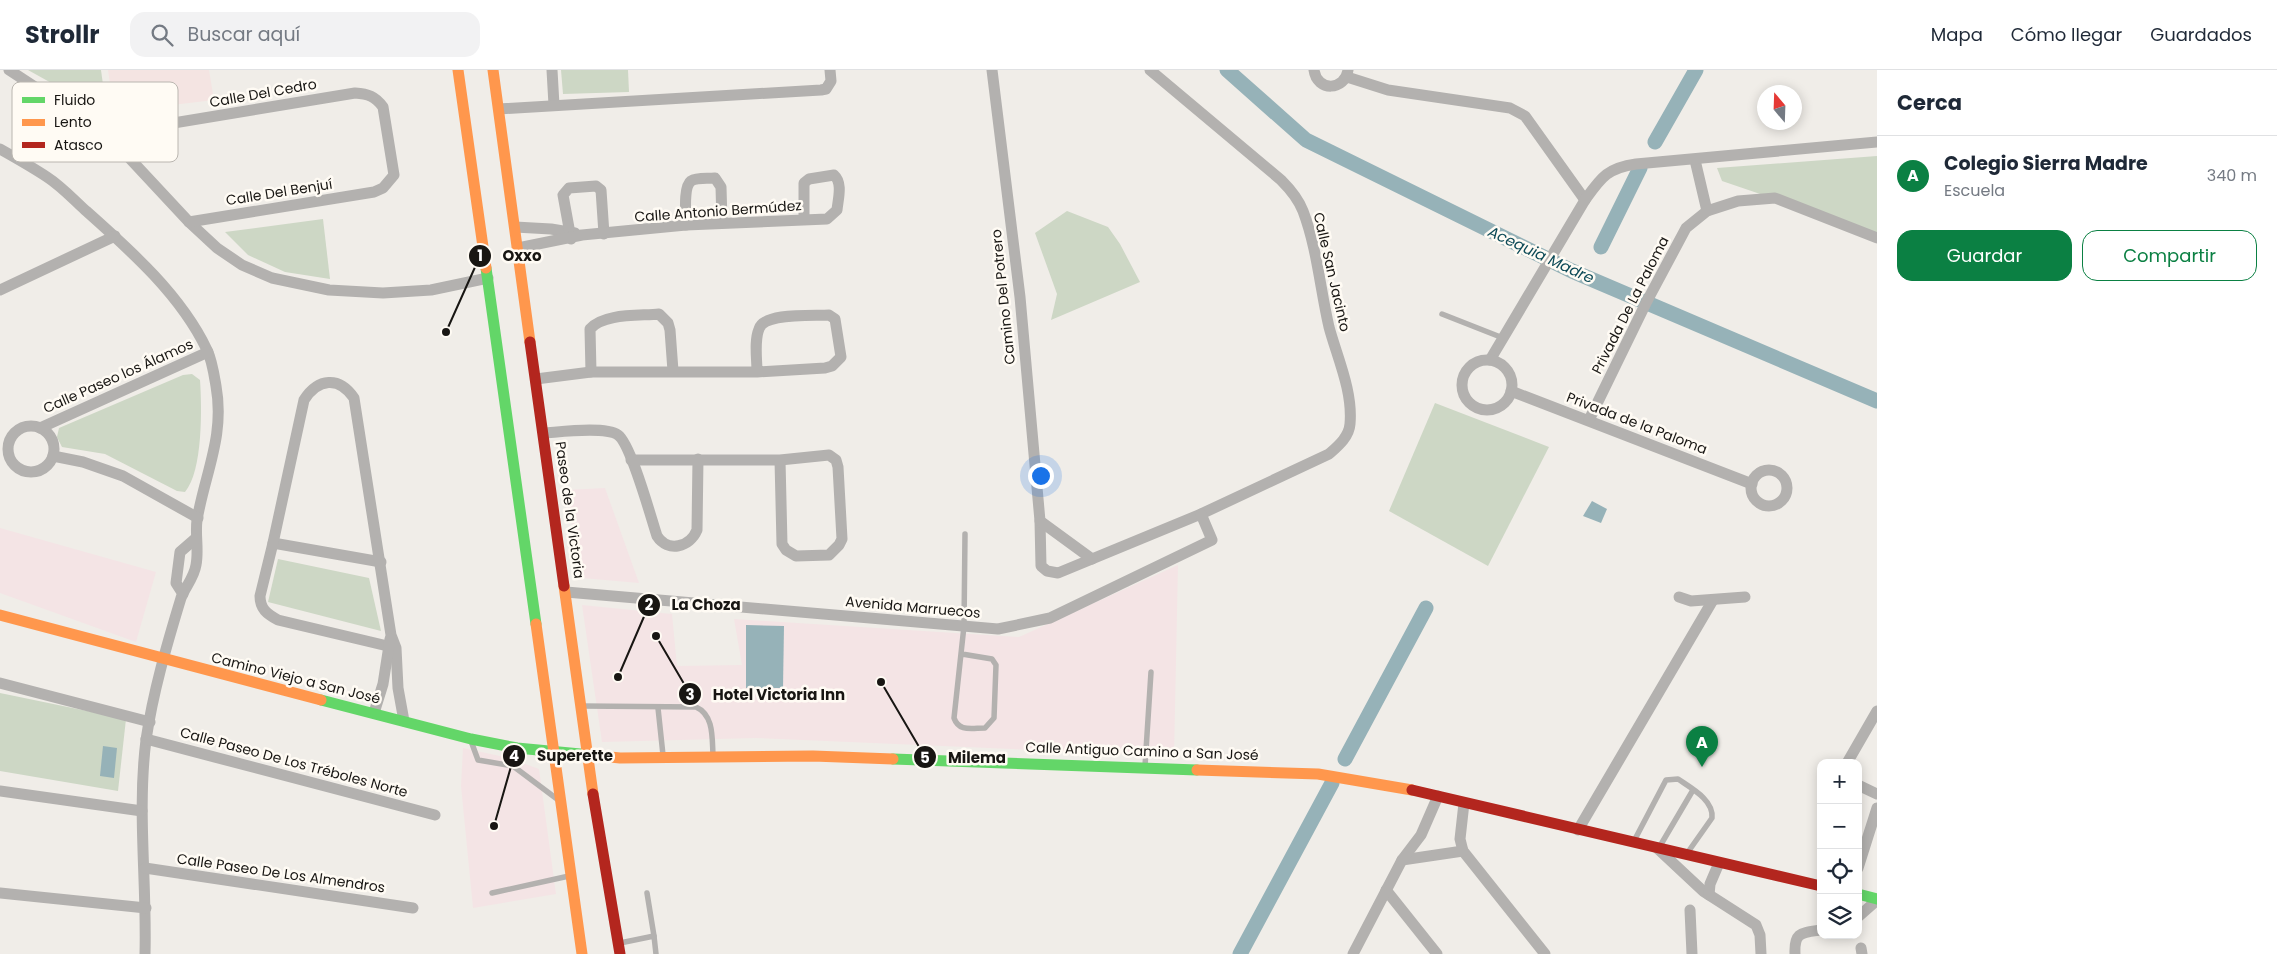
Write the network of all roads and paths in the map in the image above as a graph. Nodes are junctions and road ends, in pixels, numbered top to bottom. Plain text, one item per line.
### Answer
1 (9, 70) edge
2 (458, 70) edge
3 (493, 70) edge
4 (552, 70) edge
5 (830, 70) edge
6 (992, 70) edge
7 (1150, 70) edge
8 (1314, 70) edge
9 (1348, 73) edge
10 (27, 82) edge
11 (554, 105) junction
12 (500, 110) junction
13 (178, 122) edge
14 (1877, 142) edge
15 (0, 149) edge
16 (12, 156) edge
17 (1695, 160) junction
18 (22, 162) edge
19 (133, 162) edge
20 (374, 192) joint
21 (1585, 200) junction
22 (1707, 211) junction
23 (804, 220) junction
24 (189, 222) junction
25 (722, 222) junction
26 (686, 225) junction
27 (515, 227) junction
28 (604, 234) junction
29 (574, 235) junction
30 (115, 236) junction
31 (1877, 238) edge
32 (518, 248) junction
33 (488, 278) junction
34 (0, 290) edge
35 (1442, 314) dead end
36 (1503, 338) junction
37 (208, 352) junction
38 (1490, 360) junction
39 (673, 371) junction
40 (591, 372) junction
41 (757, 372) junction
42 (536, 378) junction
43 (1511, 391) junction
44 (1589, 420) junction
45 (40, 428) junction
46 (544, 434) junction
47 (53, 456) junction
48 (698, 458) junction
49 (631, 460) junction
50 (780, 460) junction
51 (1752, 484) dead end
52 (1201, 514) junction
53 (198, 518) junction
54 (1040, 521) junction
55 (966, 534) dead end
56 (195, 539) junction
57 (273, 543) junction
58 (1092, 559) junction
59 (381, 562) junction
60 (566, 592) junction
61 (182, 594) junction
62 (1678, 597) dead end
63 (1745, 597) dead end
64 (1712, 600) junction
65 (0, 614) edge
66 (964, 626) junction
67 (391, 643) junction
68 (962, 654) junction
69 (162, 660) junction
70 (1151, 672) dead end
71 (0, 683) edge
72 (580, 706) junction
73 (658, 708) junction
74 (1877, 711) edge
75 (374, 713) junction
76 (404, 721) junction
77 (150, 722) junction
78 (146, 739) junction
79 (471, 739) junction
80 (555, 752) junction
81 (587, 756) junction
82 (713, 757) junction
83 (664, 758) junction
84 (1849, 759) edge
85 (1145, 766) junction
86 (1862, 787) edge
87 (1693, 790) junction
88 (0, 791) edge
89 (1877, 794) edge
90 (1438, 796) junction
91 (562, 803) junction
92 (1464, 803) junction
93 (1877, 808) edge
94 (142, 811) junction
95 (435, 815) dead end
96 (1578, 830) junction
97 (1633, 843) junction
98 (1657, 848) junction
99 (1463, 851) junction
100 (1686, 855) junction
101 (1862, 855) edge
102 (1402, 860) junction
103 (1719, 863) junction
104 (145, 868) junction
105 (571, 876) junction
106 (1817, 885) edge
107 (1386, 890) junction
108 (492, 893) dead end
109 (648, 893) dead end
110 (0, 894) edge
111 (1709, 895) junction
112 (1862, 895) edge
113 (1877, 899) edge
114 (146, 908) junction
115 (413, 908) dead end
116 (1690, 910) dead end
117 (1862, 913) edge
118 (1817, 931) edge
119 (654, 936) junction
120 (619, 948) edge
121 (145, 954) edge
122 (582, 954) edge
123 (656, 954) edge
124 (1353, 954) edge
125 (1437, 954) edge
126 (1545, 954) edge
127 (1692, 954) edge
128 (1760, 954) edge
129 (1795, 954) edge

1 - 10 street
2 - 33 street
3 - 12 street, Paseo de la Victoria
4 - 11 street
5 - 11 street
6 - 54 street, Camino Del Potrero
7 - 52 street, Calle San Jacinto
8 - 9 street
9 - 21 street
11 - 12 street
12 - 27 street, Paseo de la Victoria
13 - 20 street, Calle Del Cedro
14 - 17 street
15 - 16 street
17 - 21 street
17 - 22 street
18 - 30 street
19 - 24 street
20 - 24 street, Calle Del Benjuí
21 - 36 street
22 - 31 street, Privada De La Paloma
22 - 44 street, Privada De La Paloma
23 - 23 street, Calle Antonio Bermúdez
23 - 25 street, Calle Antonio Bermúdez
24 - 33 street
25 - 26 street, Calle Antonio Bermúdez
25 - 26 street
26 - 28 street, Calle Antonio Bermúdez
27 - 29 street, Calle Antonio Bermúdez
27 - 32 street, Paseo de la Victoria
28 - 29 street, Calle Antonio Bermúdez
28 - 29 street
29 - 32 street, Calle Antonio Bermúdez
30 - 34 street
30 - 37 street
32 - 42 street, Paseo de la Victoria
33 - 80 street
35 - 36 lane
36 - 38 street
37 - 45 street, Calle Paseo los Álamos
37 - 53 street
38 - 43 street
38 - 43 street
39 - 40 street
39 - 40 street
39 - 41 street
40 - 42 street
41 - 41 street
42 - 46 street, Paseo de la Victoria
43 - 44 street, Privada de la Paloma
44 - 51 street, Privada de la Paloma
45 - 47 street
45 - 47 street
46 - 49 street
46 - 60 street, Paseo de la Victoria
47 - 53 street
48 - 49 street
48 - 49 street
48 - 50 street
50 - 50 street
52 - 58 street
52 - 66 street, Avenida Marruecos
53 - 56 street
54 - 58 street
54 - 58 street, Camino Del Potrero
55 - 66 lane
56 - 61 street
56 - 61 street
57 - 59 street
57 - 59 street
57 - 67 street
59 - 67 street
60 - 66 street, Avenida Marruecos
60 - 72 street, Paseo de la Victoria
61 - 69 street
62 - 64 street
63 - 64 street
64 - 96 street
65 - 69 street, Camino Viejo a San José
66 - 68 lane
67 - 75 street
67 - 76 street
68 - 68 lane
69 - 75 street, Camino Viejo a San José
69 - 77 street
70 - 85 lane
71 - 77 street
72 - 73 lane
72 - 81 street, Paseo de la Victoria
73 - 82 lane
73 - 83 lane
74 - 84 street
75 - 76 street, Camino Viejo a San José
76 - 79 street, Camino Viejo a San José
77 - 78 street
78 - 94 street
78 - 95 street, Calle Paseo De Los Tréboles Norte
79 - 80 street, Camino Viejo a San José
79 - 91 lane
80 - 81 street, Camino Viejo a San José
80 - 91 street
81 - 83 street, Calle Antiguo Camino a San José
81 - 120 street, Paseo de la Victoria
82 - 83 street, Calle Antiguo Camino a San José
82 - 85 street, Calle Antiguo Camino a San José
85 - 90 street, Calle Antiguo Camino a San José
86 - 89 street
87 - 97 lane
87 - 98 lane
87 - 100 lane
88 - 94 street
90 - 92 street, Calle Antiguo Camino a San José
90 - 102 street
91 - 105 street
92 - 96 street, Calle Antiguo Camino a San José
92 - 99 street
93 - 101 street
94 - 104 street
96 - 97 street, Calle Antiguo Camino a San José
97 - 98 street, Calle Antiguo Camino a San José
98 - 100 street, Calle Antiguo Camino a San José
98 - 111 street
99 - 102 street
99 - 126 street
100 - 103 street, Calle Antiguo Camino a San José
102 - 107 street
103 - 106 street, Calle Antiguo Camino a San José
103 - 111 street
104 - 114 street
104 - 115 street, Calle Paseo De Los Almendros
105 - 108 lane
105 - 122 street
107 - 124 street
107 - 125 street
109 - 119 lane
110 - 114 street
111 - 128 street
112 - 113 street
113 - 117 street
114 - 121 street
116 - 127 street
118 - 129 street
119 - 120 lane
119 - 123 lane

